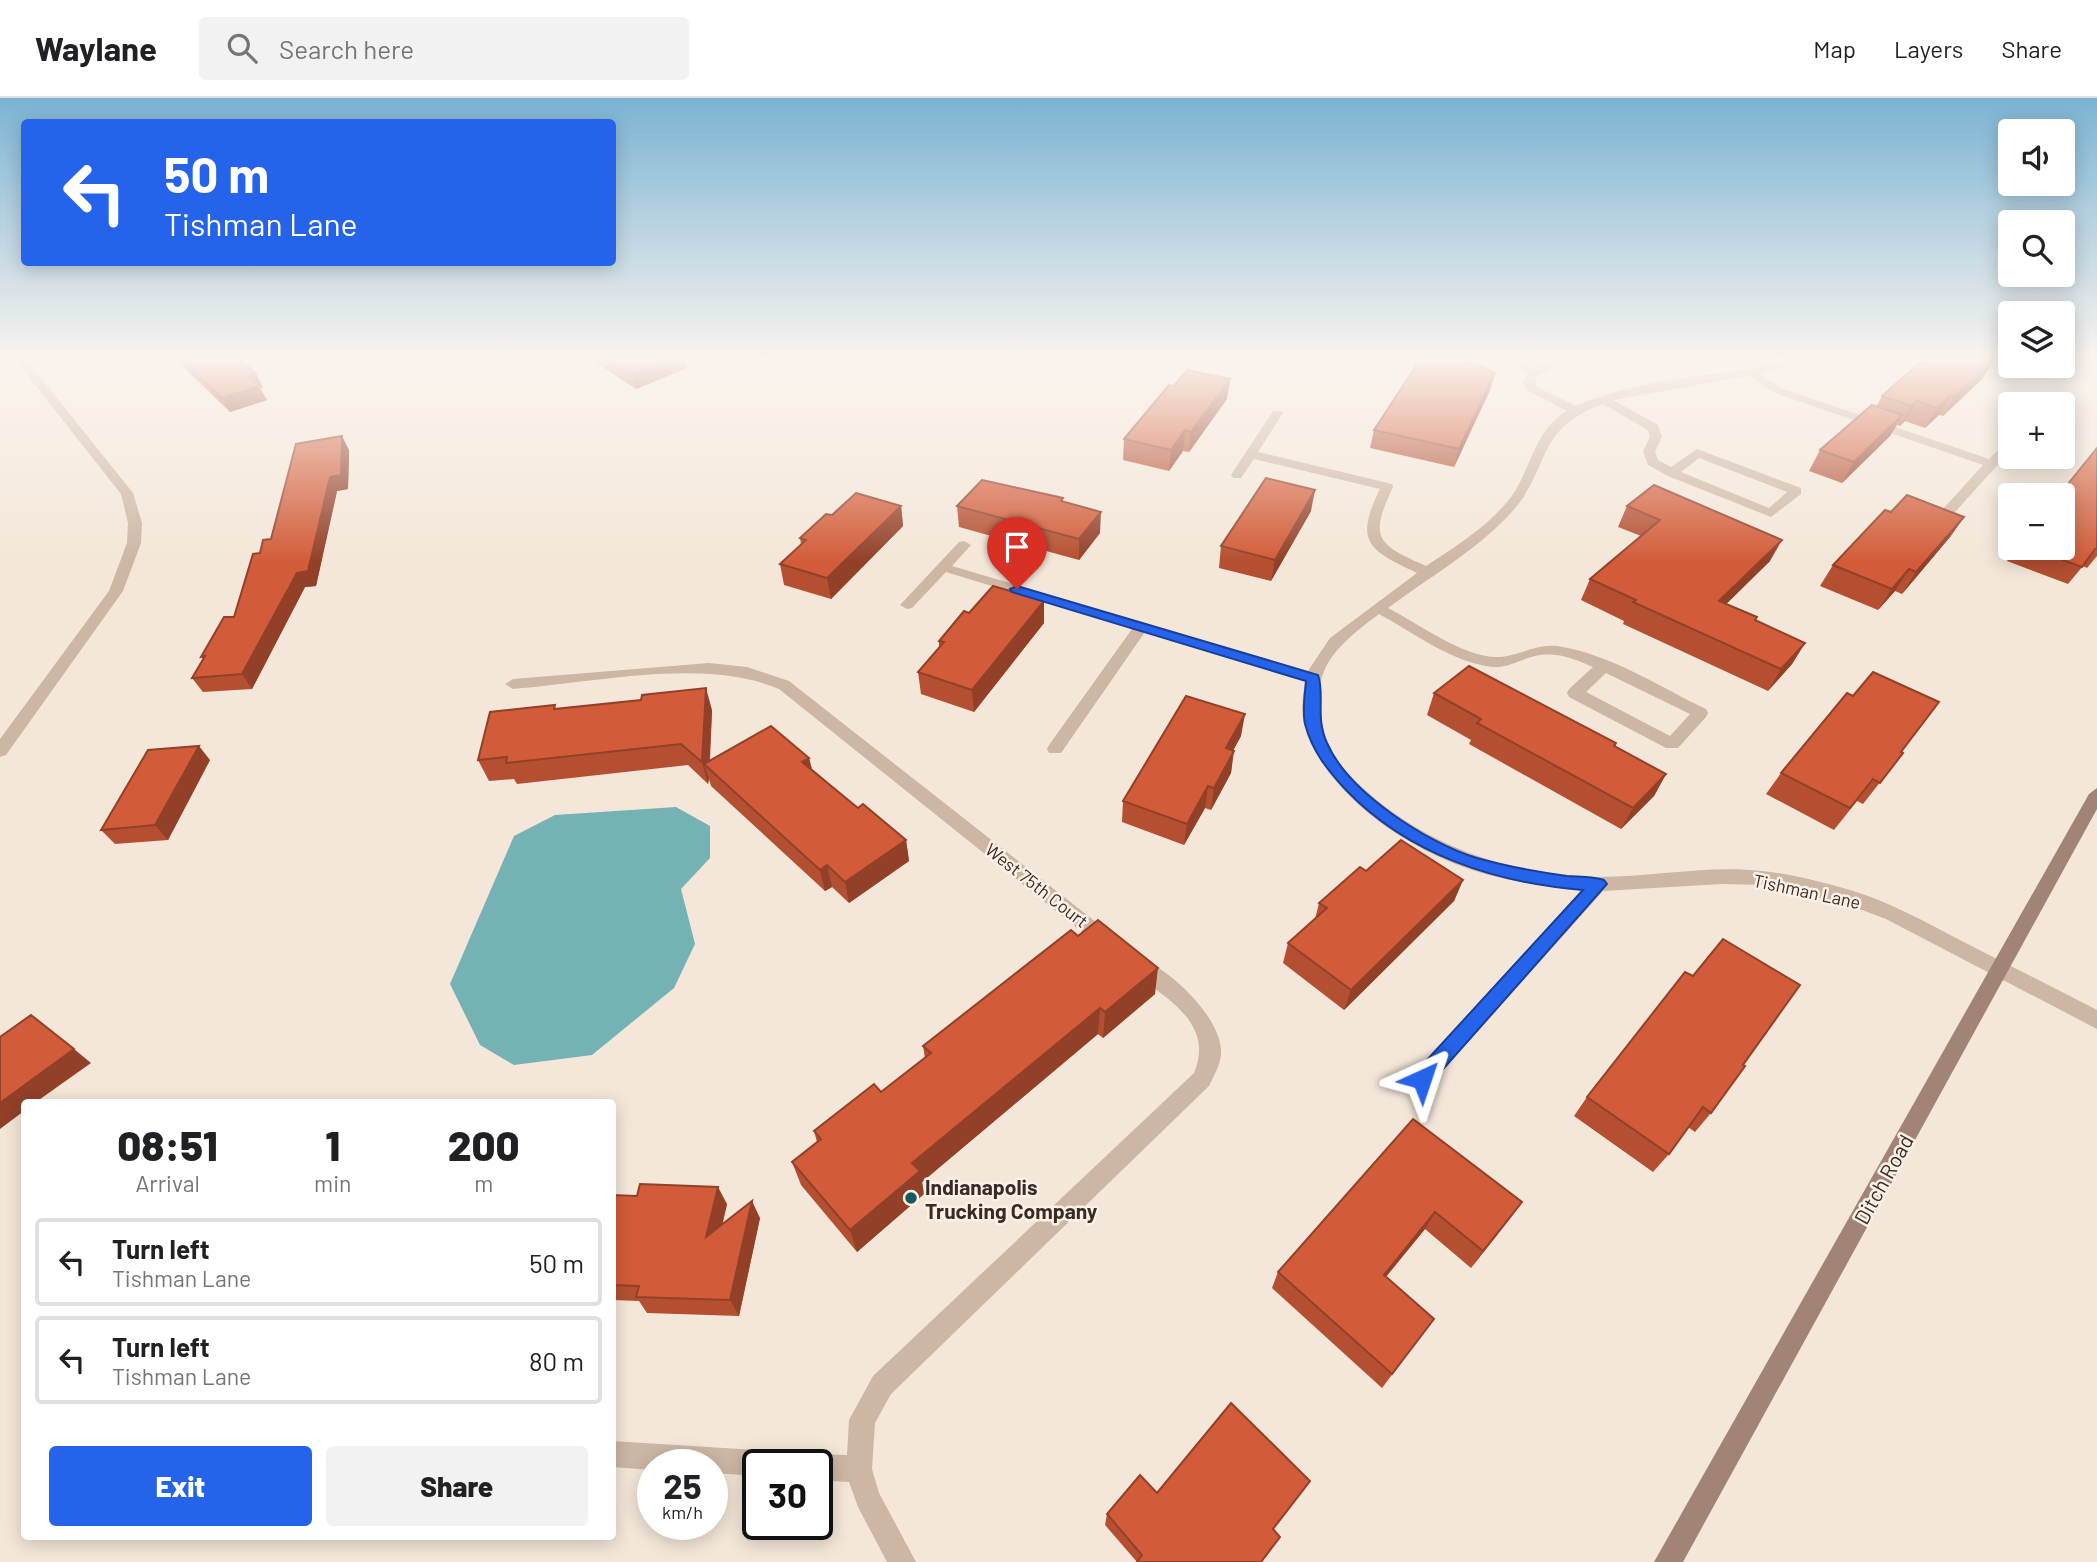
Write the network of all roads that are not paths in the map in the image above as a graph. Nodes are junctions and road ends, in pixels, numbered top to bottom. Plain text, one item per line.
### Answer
1 (74, 425) edge
2 (1268, 425) edge
3 (1558, 425) edge
4 (1649, 425) edge
5 (1879, 425) edge
6 (1250, 454) junction
7 (1998, 456) edge
8 (1991, 464) junction
9 (1672, 473) junction
10 (1237, 475) dead end
11 (1950, 509) edge
12 (964, 545) dead end
13 (942, 567) junction
14 (1427, 572) junction
15 (907, 605) dead end
16 (1378, 608) junction
17 (1142, 626) junction
18 (1604, 666) junction
19 (1313, 678) junction
20 (513, 684) dead end
21 (1055, 749) dead end
22 (0, 751) edge
23 (2097, 794) edge
24 (1598, 884) junction
25 (2001, 968) junction
26 (2097, 1020) edge
27 (1422, 1079) dead end
28 (616, 1454) edge
29 (742, 1462) edge
30 (833, 1467) edge
31 (859, 1469) junction
32 (902, 1562) edge
33 (1668, 1562) edge

1 - 22 street
2 - 6 street
3 - 14 street
4 - 9 street
5 - 8 street
6 - 10 street
6 - 14 street
7 - 8 street
8 - 11 street
9 - 9 street
12 - 13 street
13 - 15 street
13 - 17 street
14 - 16 street
16 - 18 street
16 - 19 street
17 - 19 street
17 - 21 street
18 - 18 street
19 - 24 street, Tishman Lane
20 - 31 street, West 75th Court
23 - 25 main road, Ditch Road
24 - 25 street, Tishman Lane
24 - 27 street
25 - 26 street, Tishman Lane
25 - 33 main road, Ditch Road
28 - 29 street
30 - 31 street
31 - 32 street, West 75th Court

